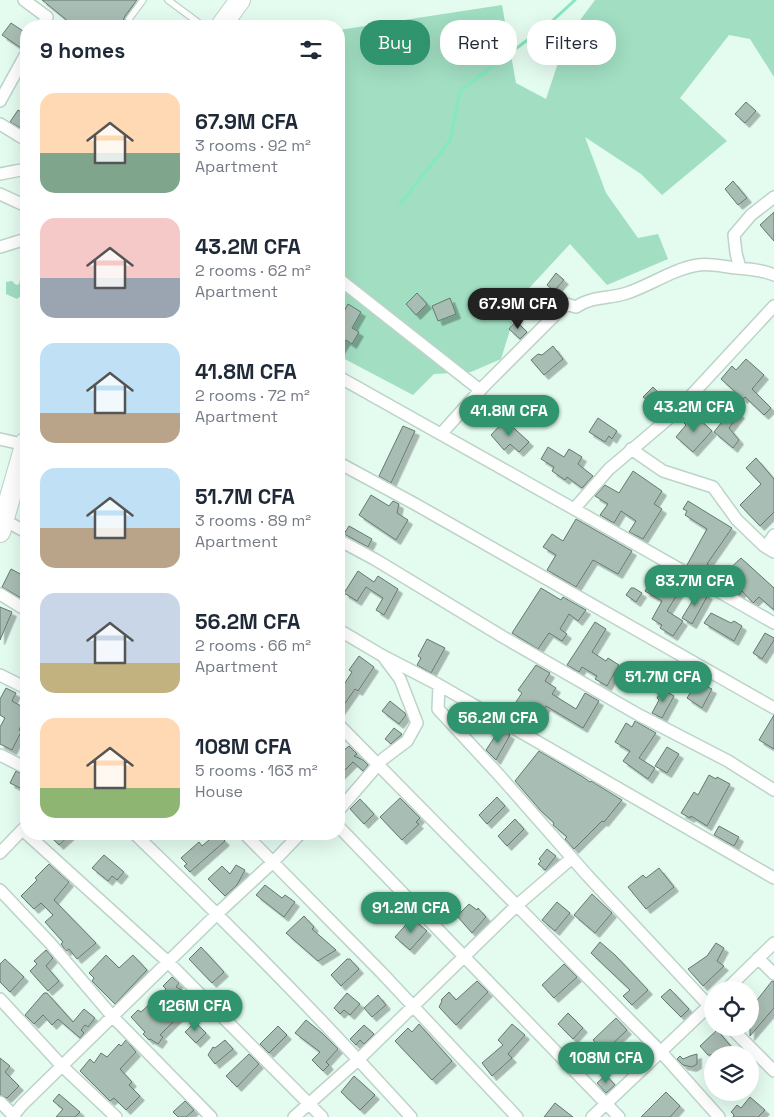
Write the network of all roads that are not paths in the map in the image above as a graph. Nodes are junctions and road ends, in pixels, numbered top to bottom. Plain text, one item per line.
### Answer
1 (24, 0) edge
2 (143, 0) edge
3 (168, 0) edge
4 (240, 0) edge
5 (129, 19) dead end
6 (45, 20) edge
7 (196, 20) edge
8 (225, 20) edge
9 (20, 65) edge
10 (0, 100) edge
11 (0, 124) edge
12 (20, 136) edge
13 (20, 171) edge
14 (0, 174) edge
15 (0, 194) edge
16 (774, 197) edge
17 (20, 203) edge
18 (20, 241) edge
19 (0, 247) edge
20 (740, 268) junction
21 (774, 275) edge
22 (345, 284) edge
23 (774, 306) edge
24 (345, 380) edge
25 (480, 390) junction
26 (441, 434) junction
27 (0, 439) edge
28 (20, 447) edge
29 (631, 450) junction
30 (20, 466) edge
31 (345, 466) edge
32 (574, 509) junction
33 (2, 526) edge
34 (20, 530) edge
35 (774, 535) edge
36 (345, 543) edge
37 (770, 549) edge
38 (0, 594) edge
39 (20, 606) edge
40 (774, 623) edge
41 (345, 634) edge
42 (383, 656) junction
43 (0, 675) edge
44 (20, 685) edge
45 (439, 685) junction
46 (774, 708) edge
47 (345, 731) edge
48 (0, 755) edge
49 (20, 765) edge
50 (378, 767) junction
51 (774, 790) edge
52 (345, 803) edge
53 (345, 833) edge
54 (20, 836) edge
55 (36, 840) edge
56 (141, 840) edge
57 (251, 840) edge
58 (294, 840) edge
59 (0, 853) edge
60 (572, 858) junction
61 (273, 862) junction
62 (774, 878) edge
63 (0, 890) edge
64 (516, 906) junction
65 (218, 913) junction
66 (774, 942) edge
67 (465, 958) junction
68 (758, 958) junction
69 (168, 962) junction
70 (774, 974) edge
71 (735, 981) edge
72 (704, 998) edge
73 (0, 999) edge
74 (414, 1007) junction
75 (704, 1013) edge
76 (113, 1017) junction
77 (739, 1036) edge
78 (661, 1052) junction
79 (359, 1059) junction
80 (62, 1066) junction
81 (774, 1071) edge
82 (0, 1102) edge
83 (309, 1103) junction
84 (606, 1103) junction
85 (13, 1117) edge
86 (116, 1117) edge
87 (211, 1117) edge
88 (294, 1117) edge
89 (322, 1117) edge
90 (410, 1117) edge
91 (517, 1117) edge
92 (592, 1117) edge
93 (619, 1117) edge
94 (719, 1117) edge

1 - 6 street
2 - 5 lane
3 - 7 lane
4 - 8 highway
9 - 10 street
11 - 12 street
13 - 14 street
15 - 17 street
16 - 20 street
18 - 19 street
20 - 21 street
20 - 25 street
22 - 25 street
23 - 29 street
24 - 26 street
25 - 26 street
26 - 32 street
27 - 28 street
29 - 32 street
29 - 37 street
30 - 33 highway
31 - 46 street
32 - 40 street
33 - 34 street
35 - 37 street
36 - 51 street
38 - 39 street
41 - 42 street
42 - 45 street
42 - 50 street
43 - 44 street
45 - 60 street
45 - 62 street
47 - 50 street
48 - 49 street
50 - 52 street
50 - 64 street
53 - 67 street
54 - 59 street
55 - 69 street
56 - 65 street
57 - 61 street
58 - 61 street
60 - 64 street
60 - 72 street
61 - 65 street
61 - 74 street
63 - 76 street
64 - 67 street
64 - 78 street
65 - 69 street
65 - 79 street
66 - 68 street
67 - 74 street
67 - 84 street
68 - 70 street
68 - 71 street
69 - 76 street
69 - 83 street
73 - 80 street
74 - 79 street
74 - 91 street
75 - 78 street
76 - 80 street
76 - 87 street
77 - 81 street
78 - 84 street
78 - 94 street
79 - 83 street
79 - 90 street
80 - 85 street
80 - 86 street
82 - 85 street
83 - 88 street
83 - 89 street
84 - 92 street
84 - 93 street

